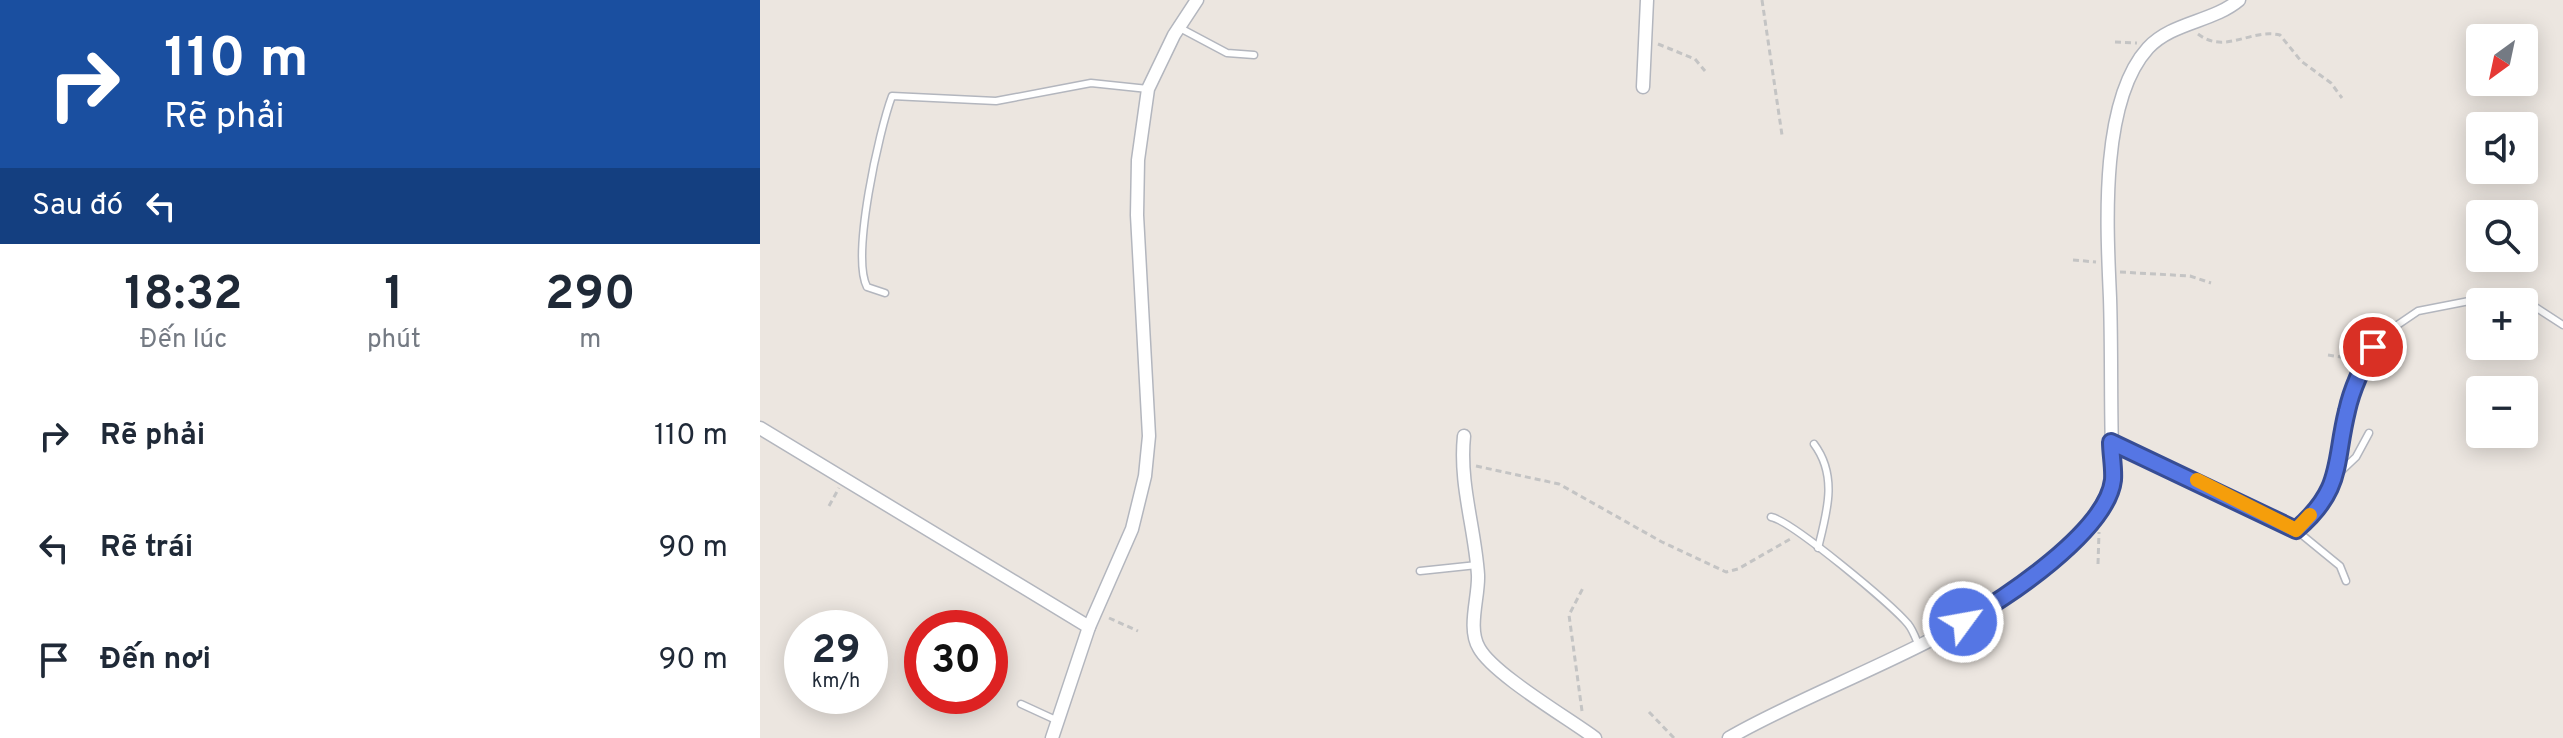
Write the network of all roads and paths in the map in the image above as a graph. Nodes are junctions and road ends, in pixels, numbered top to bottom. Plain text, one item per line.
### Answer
1 (1197, 0) edge
2 (1647, 0) edge
3 (1762, 0) edge
4 (2239, 0) edge
5 (2191, 24) junction
6 (1179, 28) junction
7 (1648, 40) junction
8 (1254, 55) dead end
9 (1705, 71) dead end
10 (1643, 87) dead end
11 (1148, 89) junction
12 (2342, 98) dead end
13 (1782, 135) dead end
14 (2073, 260) dead end
15 (2108, 267) junction
16 (2211, 283) dead end
17 (885, 293) dead end
18 (2563, 325) edge
19 (2328, 355) dead end
20 (2366, 361) junction
21 (760, 428) edge
22 (2369, 433) dead end
23 (1464, 436) dead end
24 (2111, 442) junction
25 (1814, 444) dead end
26 (1461, 463) junction
27 (2337, 475) junction
28 (844, 480) junction
29 (829, 506) dead end
30 (2098, 512) junction
31 (1771, 517) dead end
32 (2296, 530) junction
33 (1802, 533) junction
34 (1818, 548) junction
35 (2098, 564) dead end
36 (1477, 565) junction
37 (1420, 571) dead end
38 (2346, 581) dead end
39 (1584, 586) dead end
40 (1095, 612) junction
41 (1089, 627) junction
42 (1138, 631) dead end
43 (1919, 646) junction
44 (1021, 704) dead end
45 (1649, 712) dead end
46 (1058, 721) junction
47 (1590, 734) edge
48 (1052, 738) edge
49 (1674, 738) edge
50 (1729, 738) edge

1 - 6 street
2 - 7 street
3 - 13 path
4 - 5 street
5 - 12 path
5 - 15 street
6 - 8 lane
6 - 11 street
7 - 9 path
7 - 10 street
11 - 17 lane
11 - 40 street
14 - 15 path
15 - 16 path
15 - 24 street
18 - 20 lane
19 - 20 path
20 - 27 lane
21 - 28 street
22 - 27 lane
23 - 26 street
24 - 30 street
24 - 32 lane
25 - 34 lane
26 - 33 path
26 - 36 street
27 - 32 lane
28 - 29 path
28 - 41 street
30 - 35 path
30 - 43 street
31 - 33 lane
32 - 38 lane
33 - 34 lane
34 - 43 lane
36 - 37 lane
36 - 47 street
39 - 47 path
40 - 41 street
40 - 42 path
41 - 46 street
43 - 50 street
44 - 46 lane
45 - 49 path
46 - 48 street

